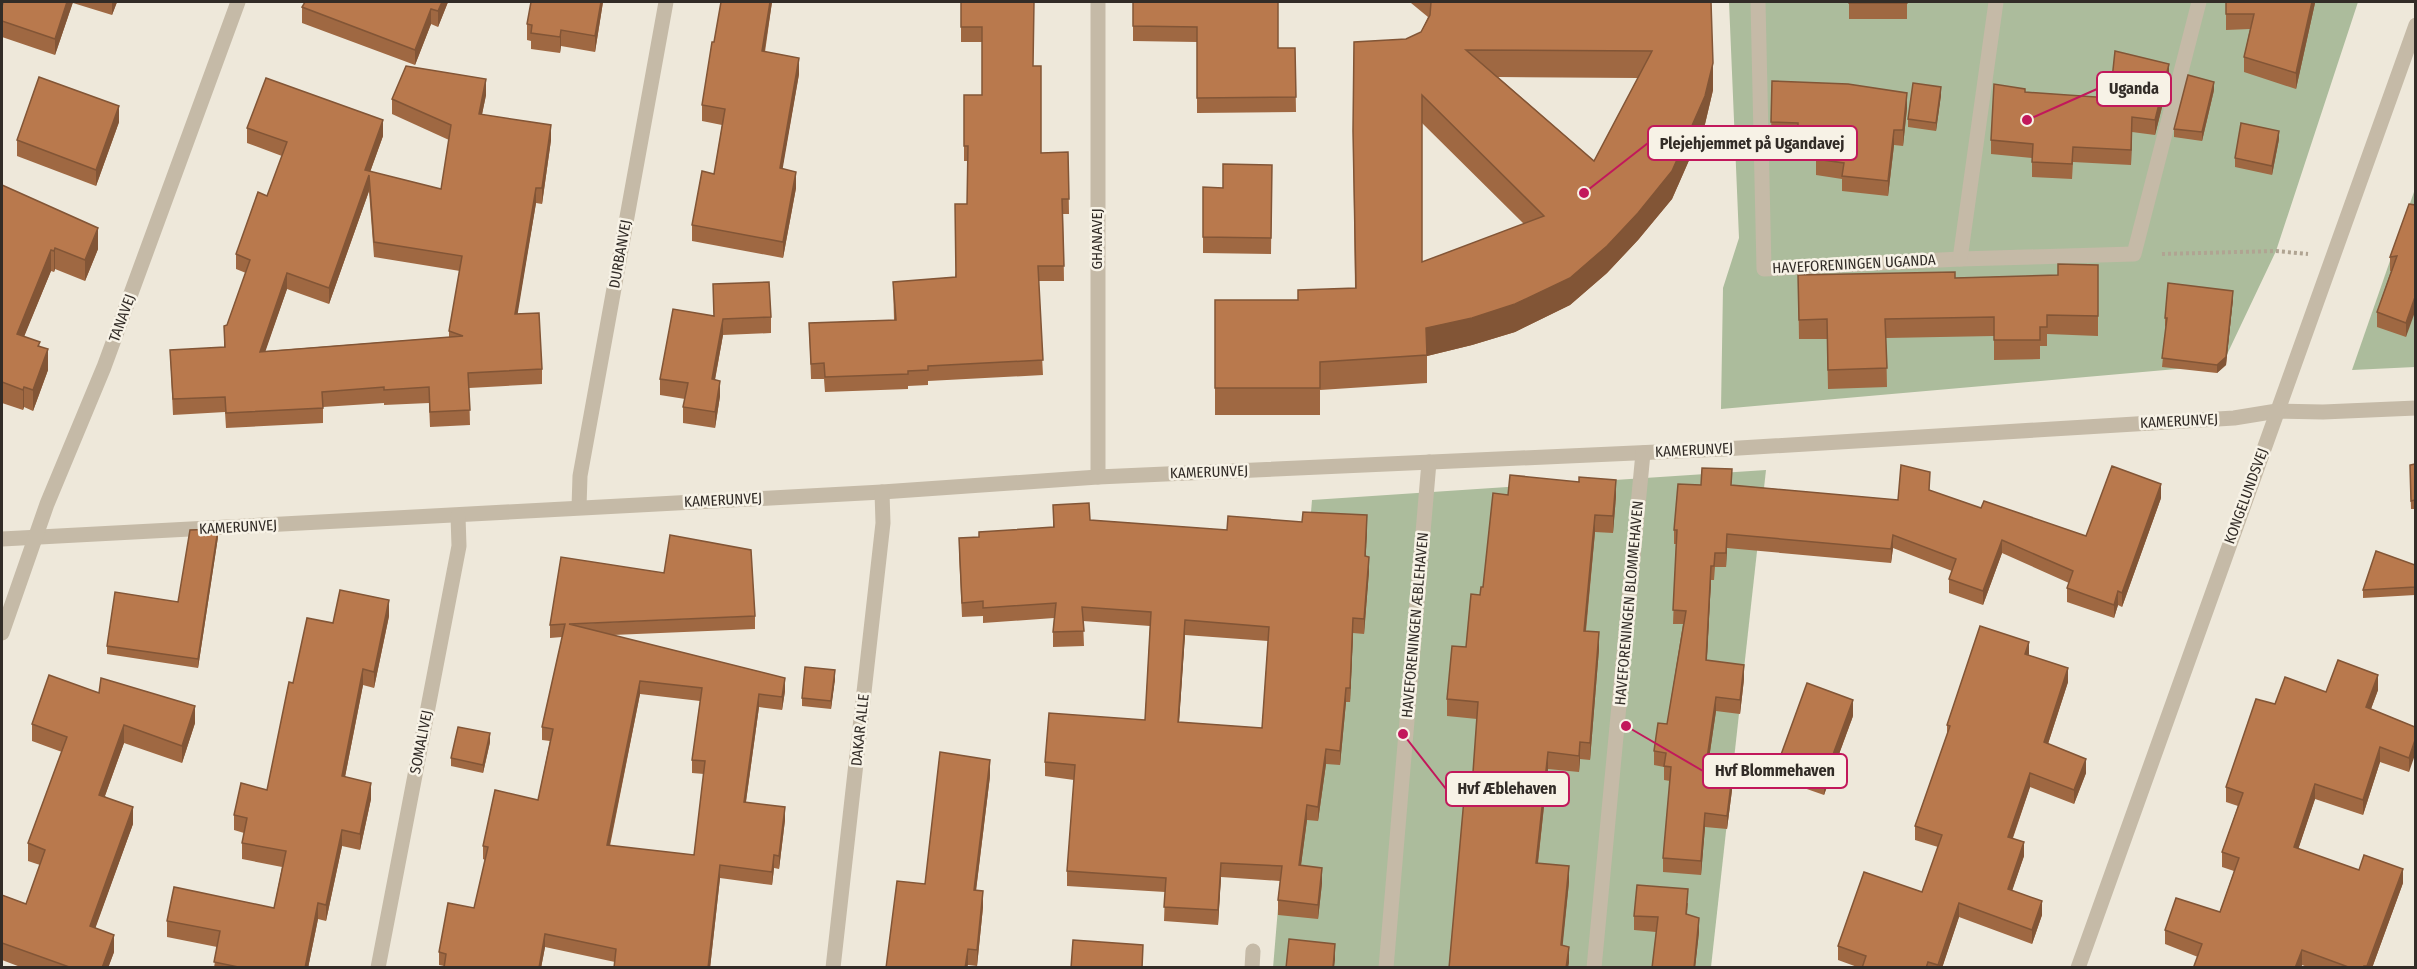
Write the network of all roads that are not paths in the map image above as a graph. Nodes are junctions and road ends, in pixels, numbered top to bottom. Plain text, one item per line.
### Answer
1 (238, 2) edge
2 (666, 2) edge
3 (1098, 2) edge
4 (1758, 2) edge
5 (1996, 2) edge
6 (2199, 2) edge
7 (2415, 24) edge
8 (1960, 259) junction
9 (2415, 408) edge
10 (2277, 411) junction
11 (1643, 453) junction
12 (1429, 462) junction
13 (1098, 477) junction
14 (882, 492) junction
15 (579, 507) junction
16 (458, 516) junction
17 (35, 538) junction
18 (2, 539) edge
19 (2, 633) edge
20 (1253, 951) dead end
21 (378, 968) edge
22 (833, 968) edge
23 (1252, 968) edge
24 (1386, 968) edge
25 (1594, 968) edge
26 (2078, 968) edge

1 - 17 street, TANAVEJ
2 - 15 street, DURBANVEJ
3 - 13 street, GHANAVEJ
4 - 8 street, HAVEFORENINGEN UGANDA
5 - 8 street
6 - 8 street, HAVEFORENINGEN UGANDA
7 - 10 street, KONGELUNDSVEJ
9 - 10 street, KAMERUNVEJ
10 - 11 street, KAMERUNVEJ
10 - 26 street, KONGELUNDSVEJ
11 - 12 street, KAMERUNVEJ
11 - 25 street, HAVEFORENINGEN BLOMMEHAVEN
12 - 13 street, KAMERUNVEJ
12 - 24 street, HAVEFORENINGEN ÆBLEHAVEN
13 - 14 street, KAMERUNVEJ
14 - 15 street, KAMERUNVEJ
14 - 22 street, DAKAR ALLE
15 - 16 street, KAMERUNVEJ
16 - 17 street, KAMERUNVEJ
16 - 21 street, SOMALIVEJ
17 - 18 street, KAMERUNVEJ
17 - 19 street, TANAVEJ
20 - 23 street

